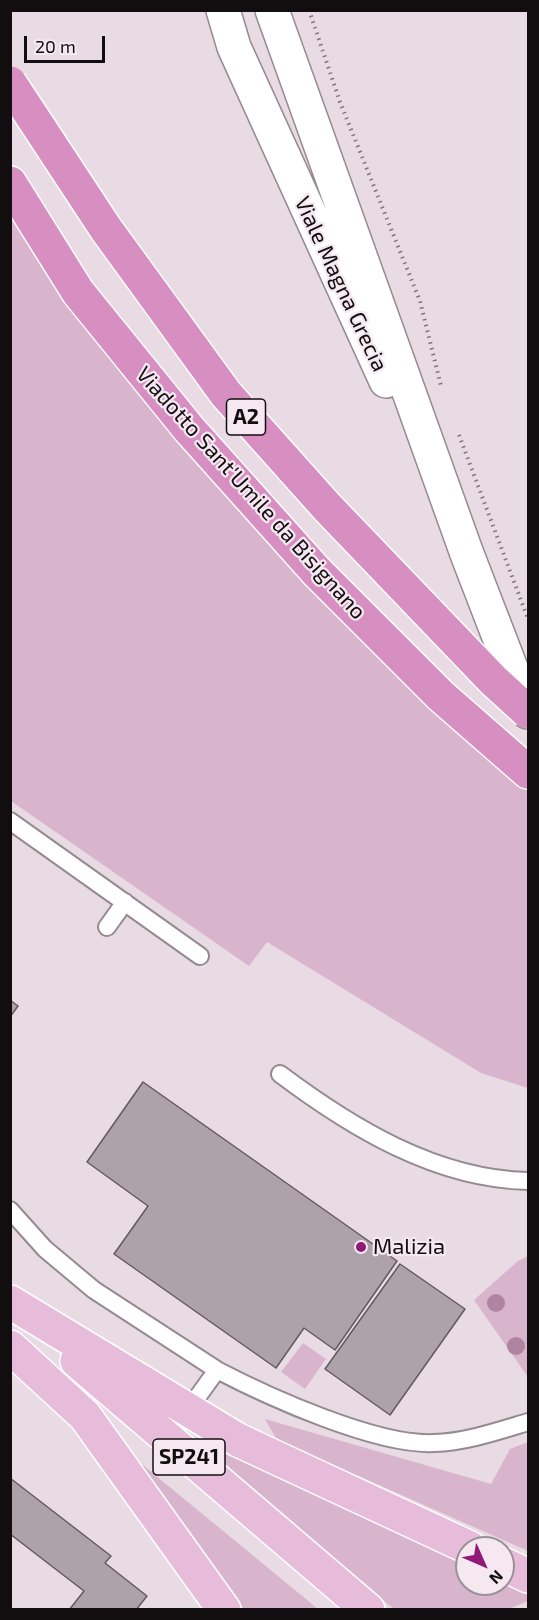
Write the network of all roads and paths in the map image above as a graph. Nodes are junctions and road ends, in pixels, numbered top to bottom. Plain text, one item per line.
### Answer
1 (223, 10) edge
2 (272, 10) edge
3 (309, 10) edge
4 (10, 83) edge
5 (10, 183) edge
6 (441, 387) dead end
7 (458, 432) dead end
8 (467, 554) junction
9 (528, 619) edge
10 (528, 712) edge
11 (528, 771) edge
12 (10, 821) edge
13 (125, 902) junction
14 (107, 927) dead end
15 (200, 956) dead end
16 (280, 1074) dead end
17 (528, 1181) edge
18 (10, 1210) edge
19 (10, 1304) edge
20 (10, 1347) edge
21 (217, 1370) junction
22 (188, 1410) junction
23 (528, 1422) edge
24 (455, 1541) edge
25 (224, 1610) edge
26 (368, 1610) edge

1 - 8 street, Viale Magna Grecia
2 - 8 street, Viale Magna Grecia
3 - 6 path
4 - 10 highway, A2, bridge
5 - 11 highway, Viadotto Sant'Umile da Bisignano / A2
7 - 9 path
8 - 10 street, Viale Magna Grecia
12 - 13 lane
13 - 14 lane
13 - 15 lane
16 - 17 lane
18 - 21 lane
19 - 22 main road
19 - 26 main road, SP241
20 - 25 main road
21 - 22 lane
21 - 23 lane
22 - 24 main road

